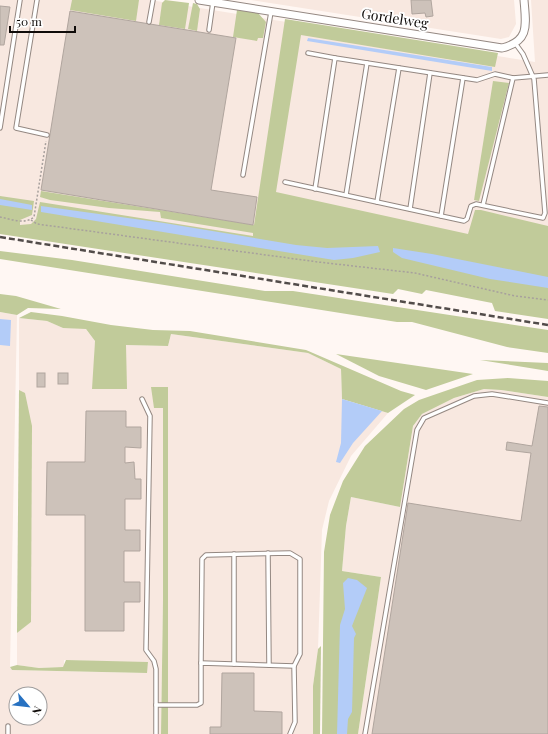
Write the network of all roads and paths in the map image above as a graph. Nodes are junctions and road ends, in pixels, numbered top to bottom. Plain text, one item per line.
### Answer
1 (20, 0) edge
2 (37, 0) edge
3 (153, 0) edge
4 (199, 0) edge
5 (524, 0) edge
6 (213, 2) junction
7 (271, 12) junction
8 (149, 22) dead end
9 (209, 30) dead end
10 (515, 44) junction
11 (308, 53) dead end
12 (335, 58) junction
13 (367, 63) junction
14 (399, 68) junction
15 (430, 73) junction
16 (548, 75) edge
17 (533, 77) junction
18 (463, 78) junction
19 (513, 78) junction
20 (0, 128) edge
21 (47, 135) joint
22 (244, 175) dead end
23 (285, 182) dead end
24 (315, 189) junction
25 (346, 196) junction
26 (377, 202) junction
27 (483, 205) junction
28 (410, 209) junction
29 (441, 216) junction
30 (0, 217) edge
31 (543, 218) junction
32 (548, 219) edge
33 (31, 220) junction
34 (548, 300) edge
35 (142, 400) dead end
36 (548, 403) edge
37 (268, 553) junction
38 (234, 554) junction
39 (201, 663) junction
40 (234, 664) junction
41 (269, 665) junction
42 (294, 666) junction
43 (156, 705) junction
44 (8, 726) dead end
45 (8, 734) edge
46 (156, 734) edge
47 (290, 734) edge
48 (366, 734) edge

1 - 20 lane
2 - 21 lane
3 - 8 lane
4 - 6 street, Gordelweg
5 - 10 street
6 - 7 street, Gordelweg
6 - 9 lane
7 - 10 street, Gordelweg
7 - 22 lane
10 - 17 lane
11 - 12 lane
12 - 13 lane
12 - 24 lane
13 - 14 lane
13 - 25 lane
14 - 15 lane
14 - 26 lane
15 - 18 lane
15 - 28 lane
16 - 17 lane
17 - 19 lane
17 - 31 lane
18 - 19 lane
18 - 29 lane
19 - 27 lane
21 - 33 path
23 - 24 lane
24 - 25 lane
25 - 26 lane
26 - 28 lane
27 - 29 lane
27 - 31 lane
28 - 29 lane
30 - 33 path
31 - 32 lane
33 - 34 path
35 - 43 lane
36 - 48 lane
37 - 38 lane
37 - 41 lane
37 - 42 lane
38 - 39 lane
38 - 40 lane
39 - 40 lane
39 - 43 lane
40 - 41 lane
41 - 42 lane
42 - 47 lane
43 - 46 lane
44 - 45 lane

